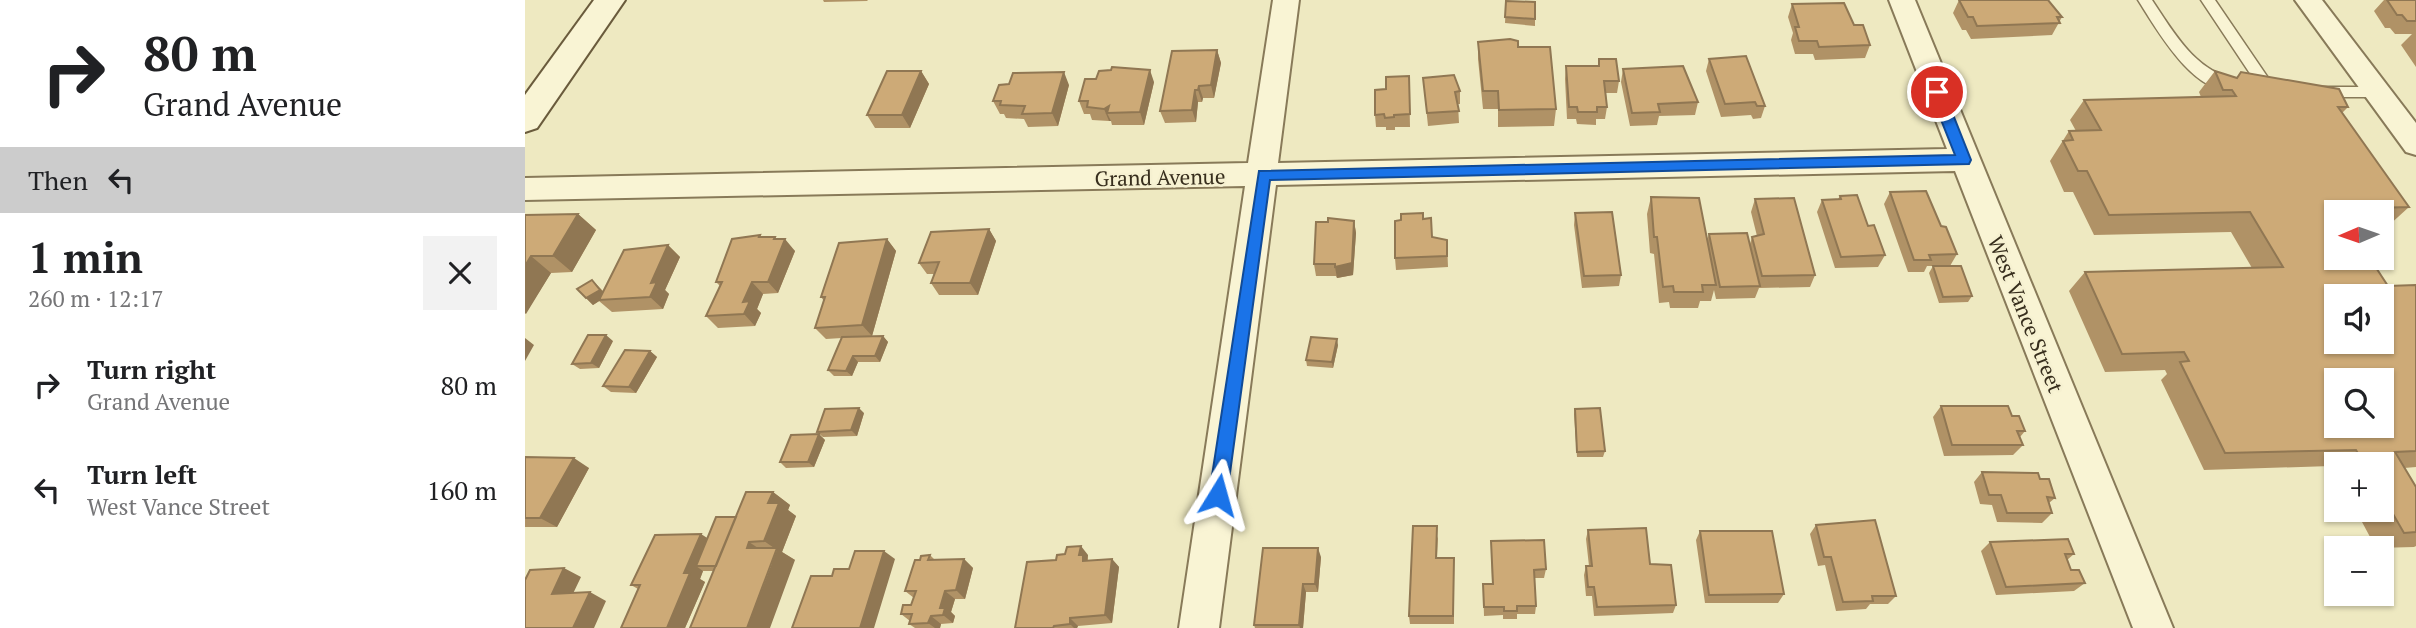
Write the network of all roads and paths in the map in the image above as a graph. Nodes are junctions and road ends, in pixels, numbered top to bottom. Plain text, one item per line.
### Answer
1 (610, 0) edge
2 (1286, 0) edge
3 (1902, 0) edge
4 (2145, 0) edge
5 (2208, 0) edge
6 (2308, 0) edge
7 (2283, 92) junction
8 (2376, 92) junction
9 (525, 120) edge
10 (2416, 144) edge
11 (1964, 160) junction
12 (1264, 175) junction
13 (525, 189) edge
14 (1199, 628) edge
15 (2154, 628) edge

1 - 9 main road
2 - 12 street
3 - 11 street, West Vance Street
4 - 7 lane
5 - 7 lane
6 - 8 street
7 - 8 lane
8 - 10 street
11 - 12 street, Grand Avenue
11 - 15 street, West Vance Street
12 - 13 street, Grand Avenue
12 - 14 street

